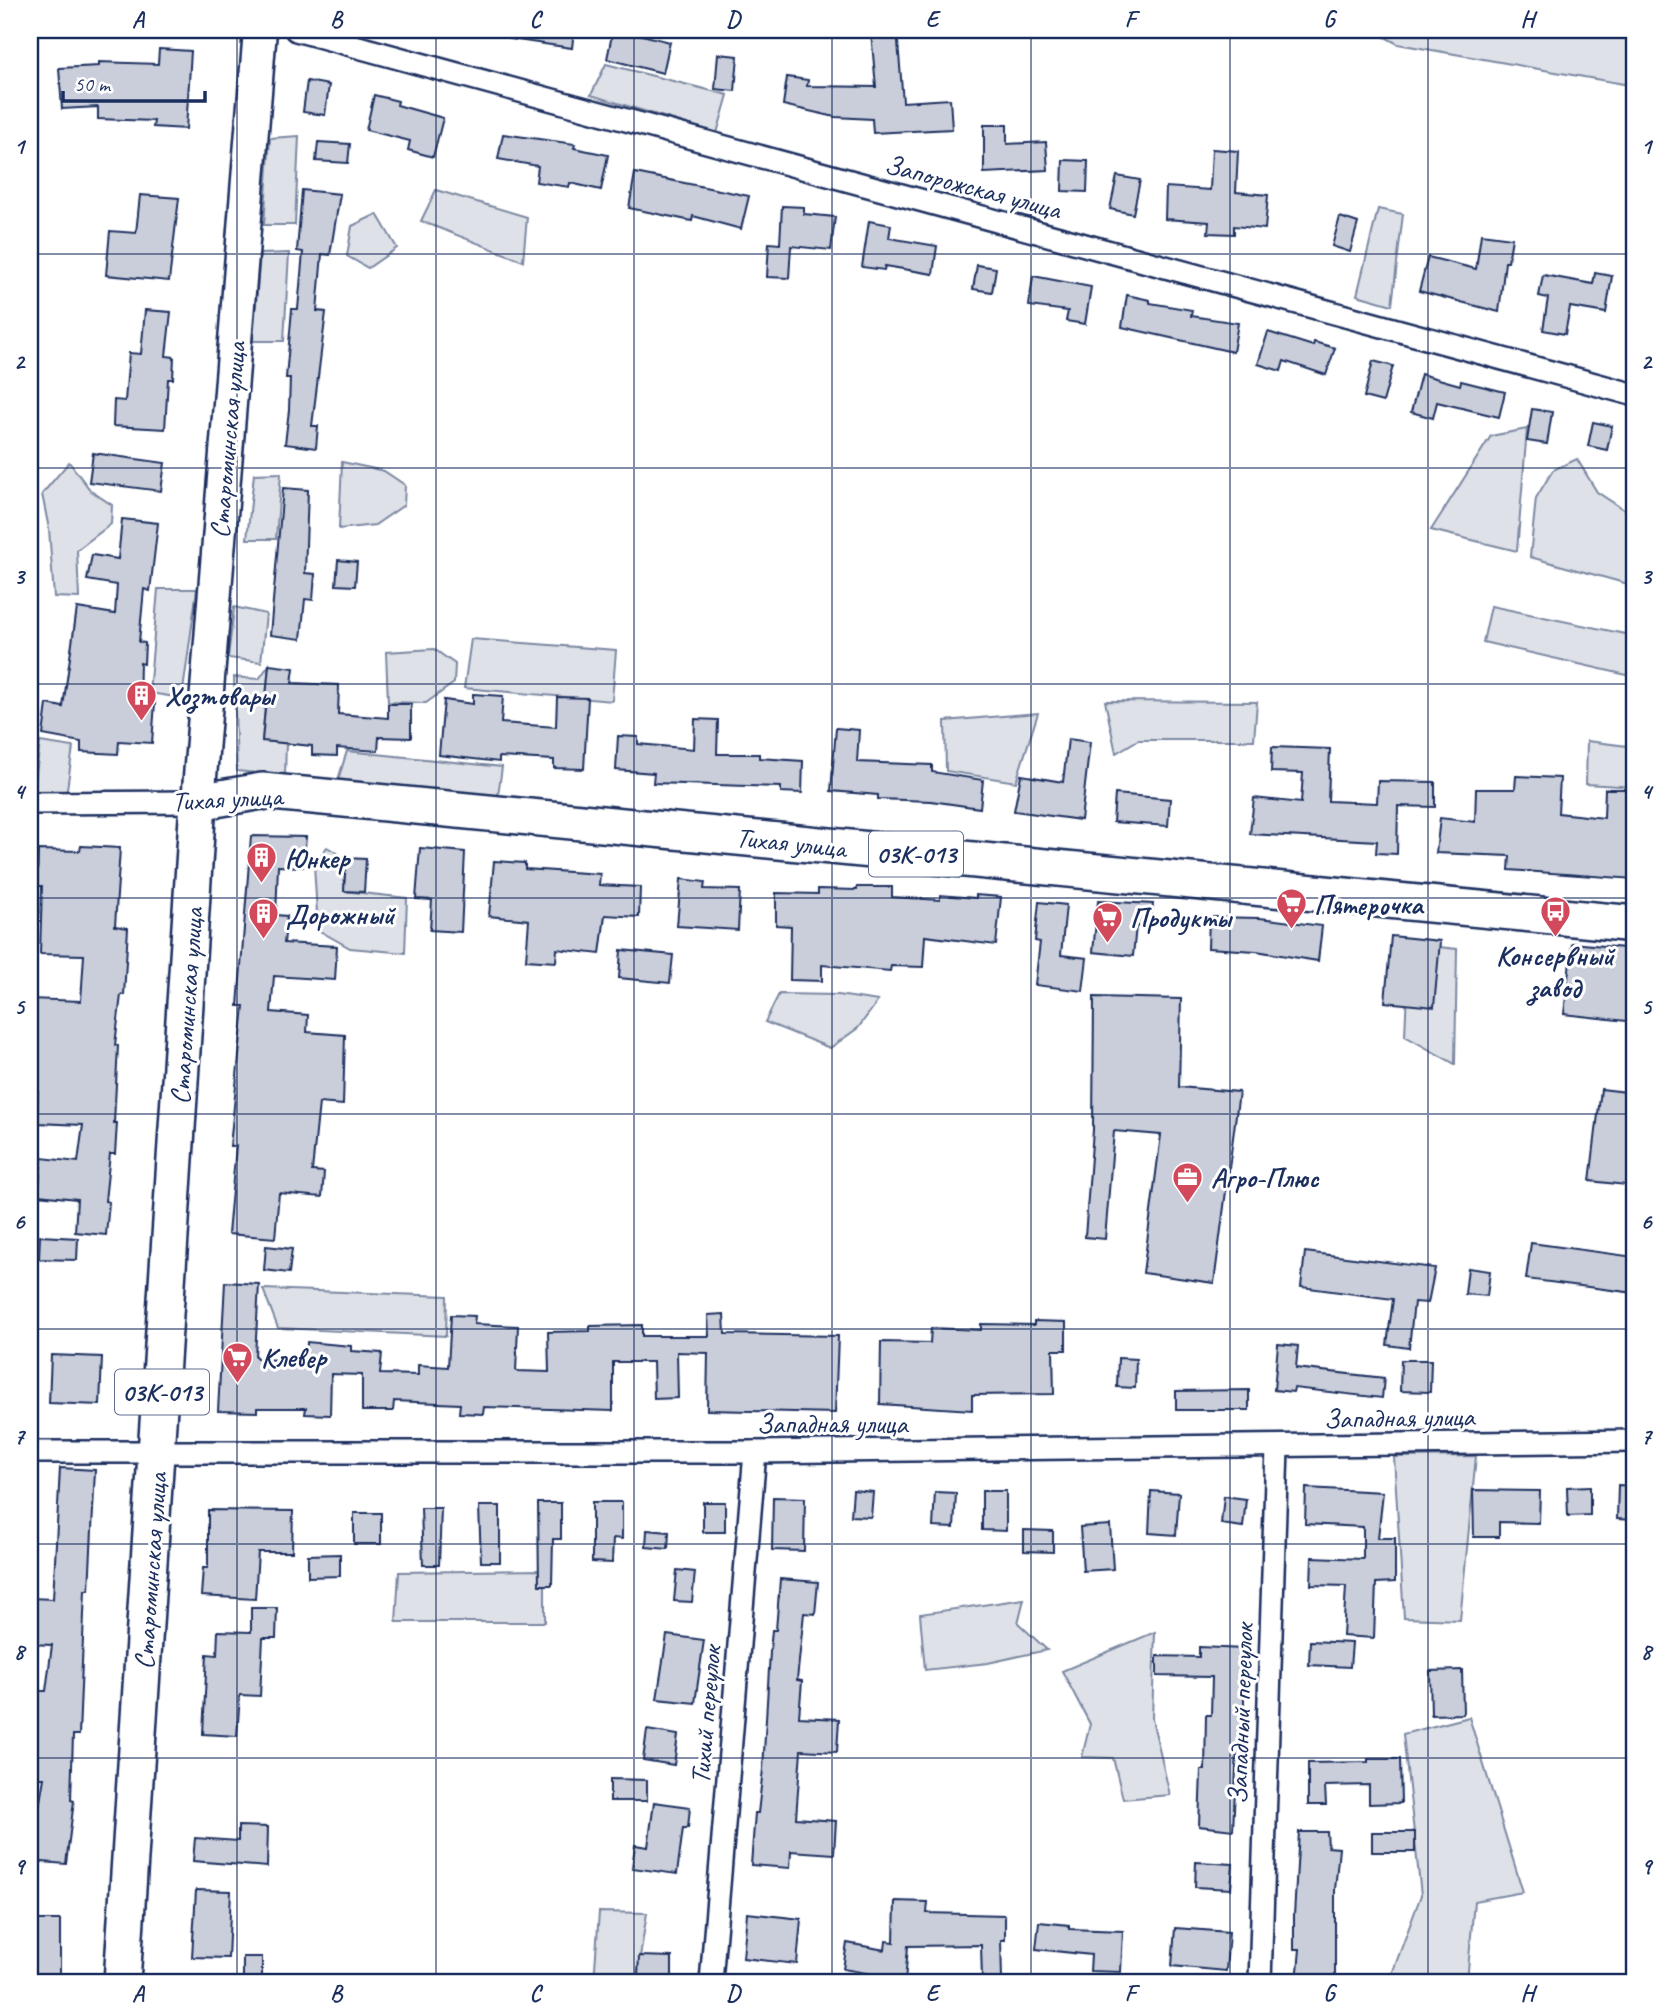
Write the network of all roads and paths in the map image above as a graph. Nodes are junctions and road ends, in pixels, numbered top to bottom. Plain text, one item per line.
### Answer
1 (260, 30) edge
2 (296, 30) edge
3 (1635, 395) edge
4 (198, 802) junction
5 (30, 803) edge
6 (1635, 923) edge
7 (1635, 1441) edge
8 (1277, 1448) junction
9 (158, 1450) junction
10 (30, 1452) edge
11 (755, 1452) junction
12 (122, 1982) edge
13 (711, 1982) edge
14 (1260, 1982) edge

1 - 4 street, Староминская улица
2 - 3 street, Запорожская улица
4 - 5 street, Тихая улица
4 - 6 main road, Тихая улица / 03К-013
4 - 9 main road, Староминская улица / 03К-013
7 - 8 street, Западная улица
8 - 11 street, Западная улица
8 - 14 street, Западный переулок
9 - 10 street, Западная улица
9 - 11 street, Западная улица
9 - 12 main road, Староминская улица / 03К-013
11 - 13 street, Тихий переулок

